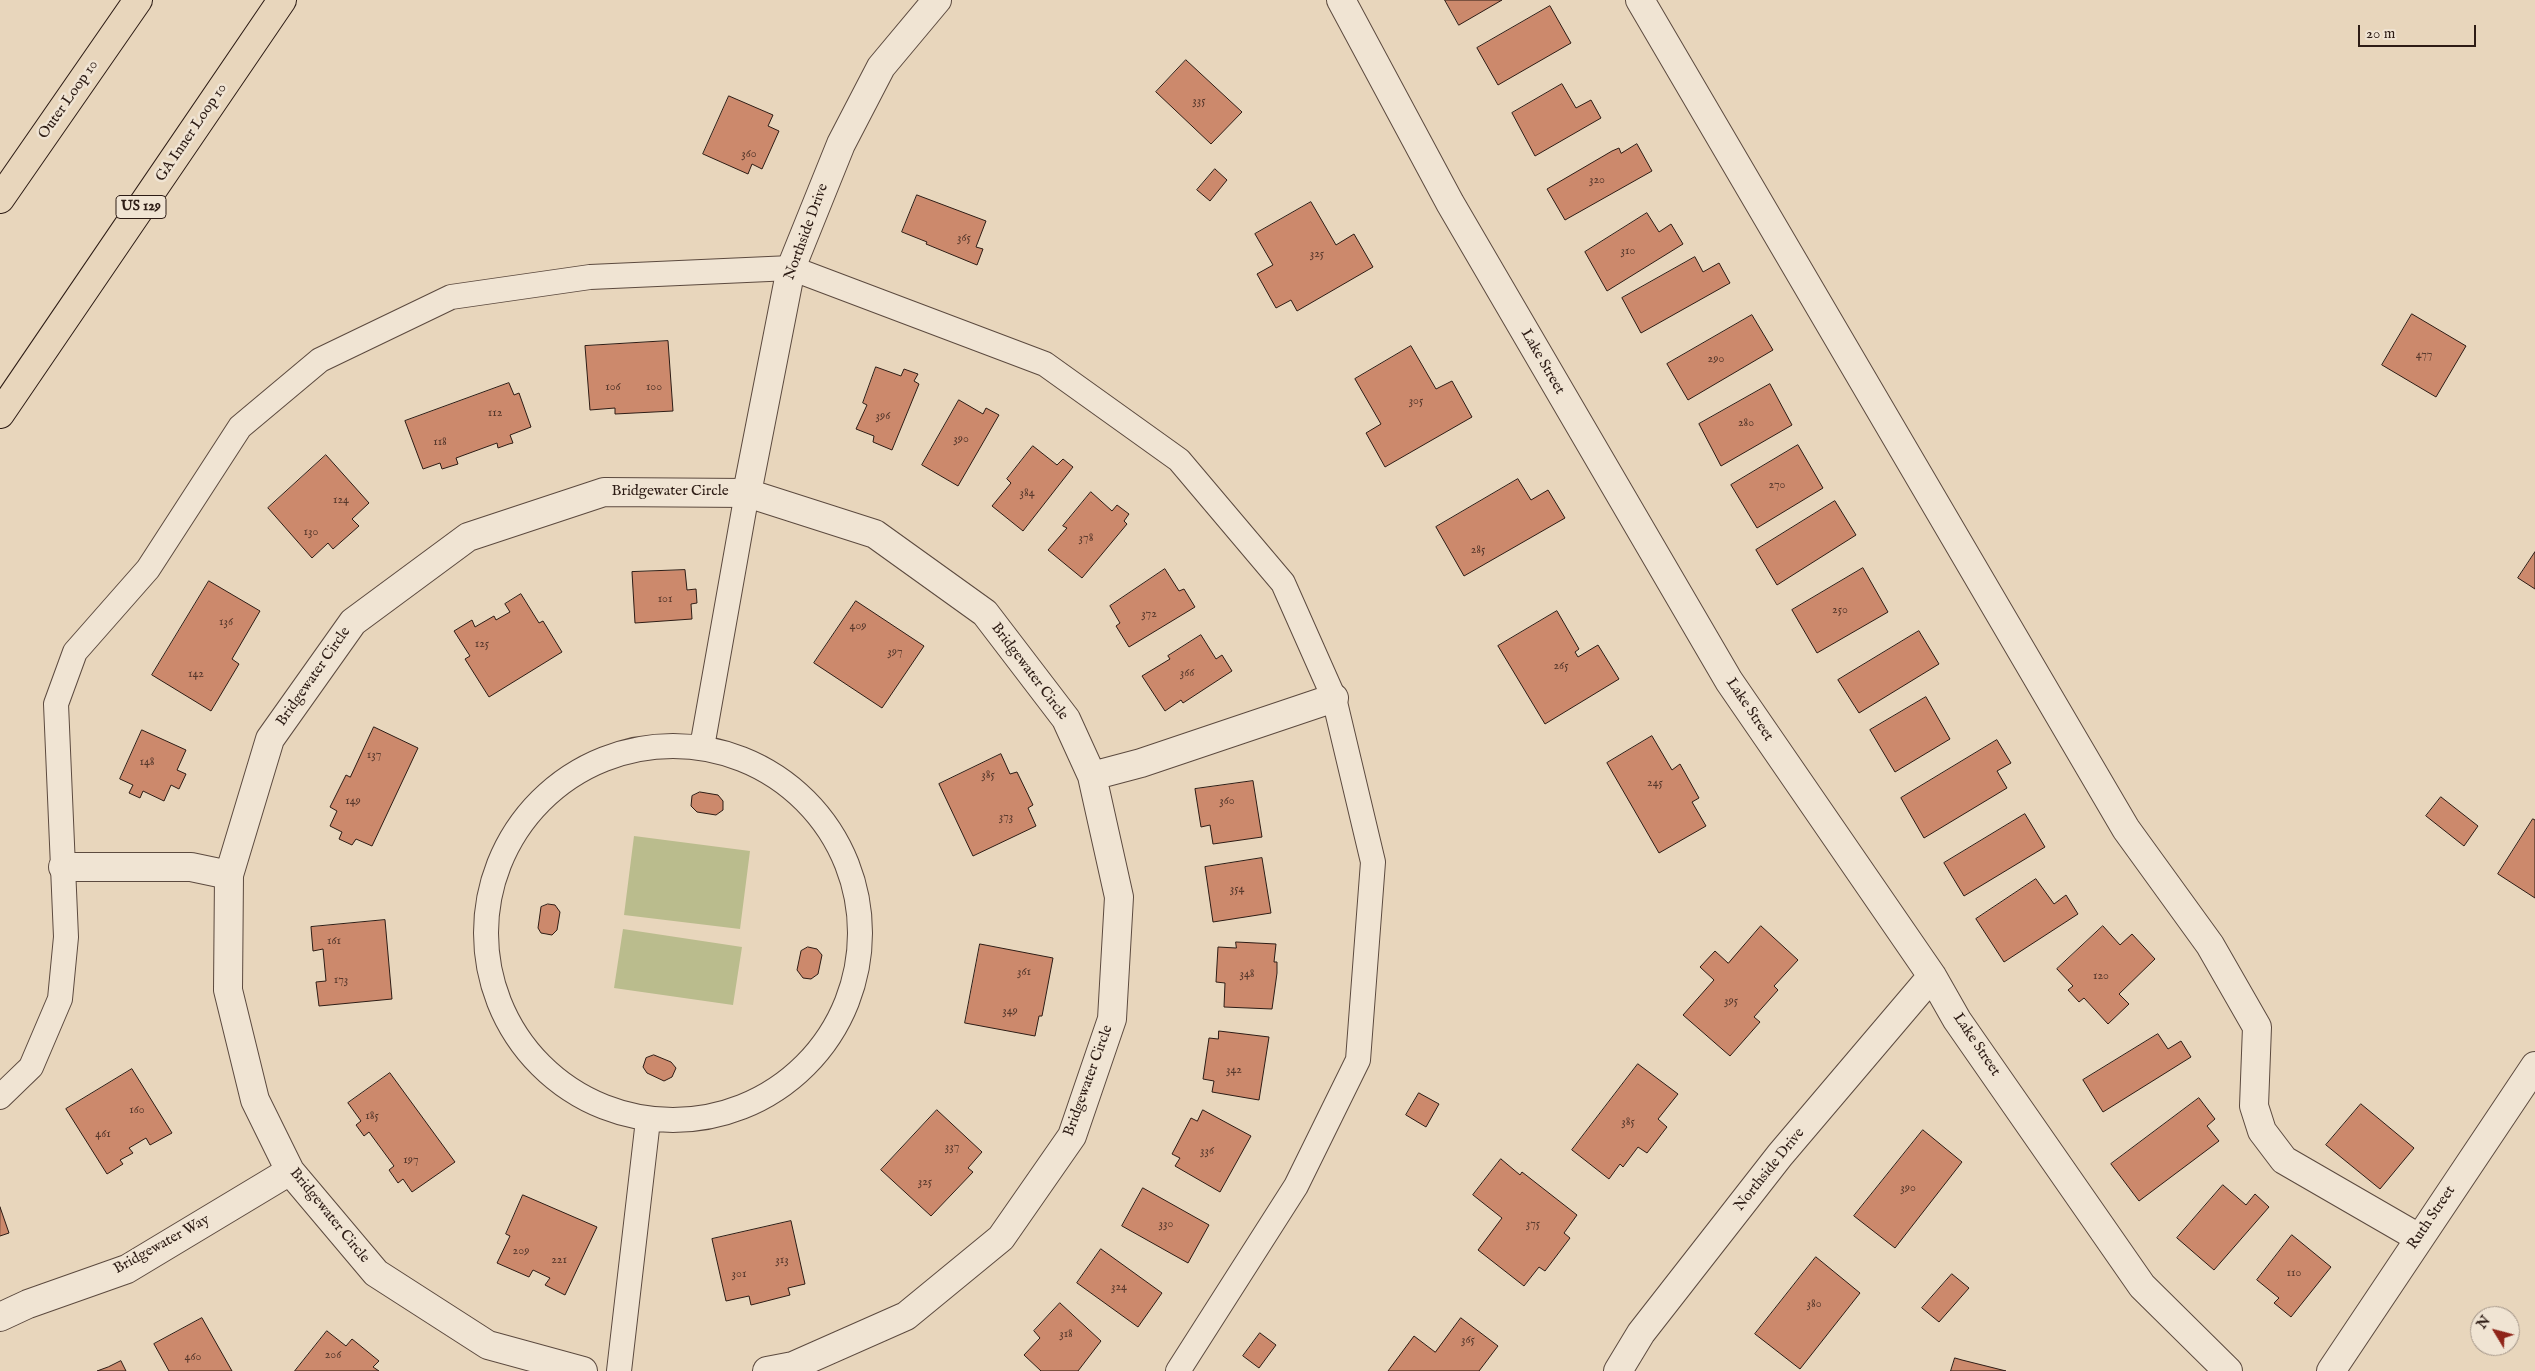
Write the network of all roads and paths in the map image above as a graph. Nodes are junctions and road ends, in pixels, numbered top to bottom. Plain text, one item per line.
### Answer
1 (138, 0) edge
2 (282, 0) edge
3 (937, 0) edge
4 (1341, 0) edge
5 (1640, 0) edge
6 (0, 199) edge
7 (791, 268) junction
8 (0, 414) edge
9 (747, 492) junction
10 (1334, 698) junction
11 (702, 747) junction
12 (1092, 776) junction
13 (63, 867) junction
14 (229, 875) junction
15 (1932, 976) junction
16 (2535, 1066) edge
17 (0, 1097) edge
18 (648, 1120) junction
19 (290, 1171) junction
20 (2419, 1238) junction
21 (0, 1317) edge
22 (794, 1369) edge
23 (583, 1371) edge
24 (619, 1371) edge
25 (767, 1371) edge
26 (1178, 1371) edge
27 (1618, 1371) edge
28 (2228, 1371) edge
29 (2331, 1371) edge

1 - 6 highway, Outer Loop 10
2 - 8 highway, GA Inner Loop 10 / US 129
3 - 7 street, Northside Drive
4 - 15 street, Lake Street
5 - 20 street
7 - 9 street, Northside Drive
7 - 10 lane
7 - 13 lane
9 - 11 lane
9 - 12 street, Bridgewater Circle
9 - 14 street, Bridgewater Circle
10 - 12 street
10 - 26 lane
11 - 18 lane
11 - 18 lane
12 - 22 street, Bridgewater Circle
13 - 14 street
13 - 17 lane
14 - 19 street, Bridgewater Circle
15 - 27 street, Northside Drive
15 - 28 street, Lake Street
16 - 20 street, Ruth Street
18 - 24 lane
19 - 21 street, Bridgewater Way
19 - 23 street, Bridgewater Circle
20 - 29 street, Ruth Street
22 - 25 street, Bridgewater Circle

